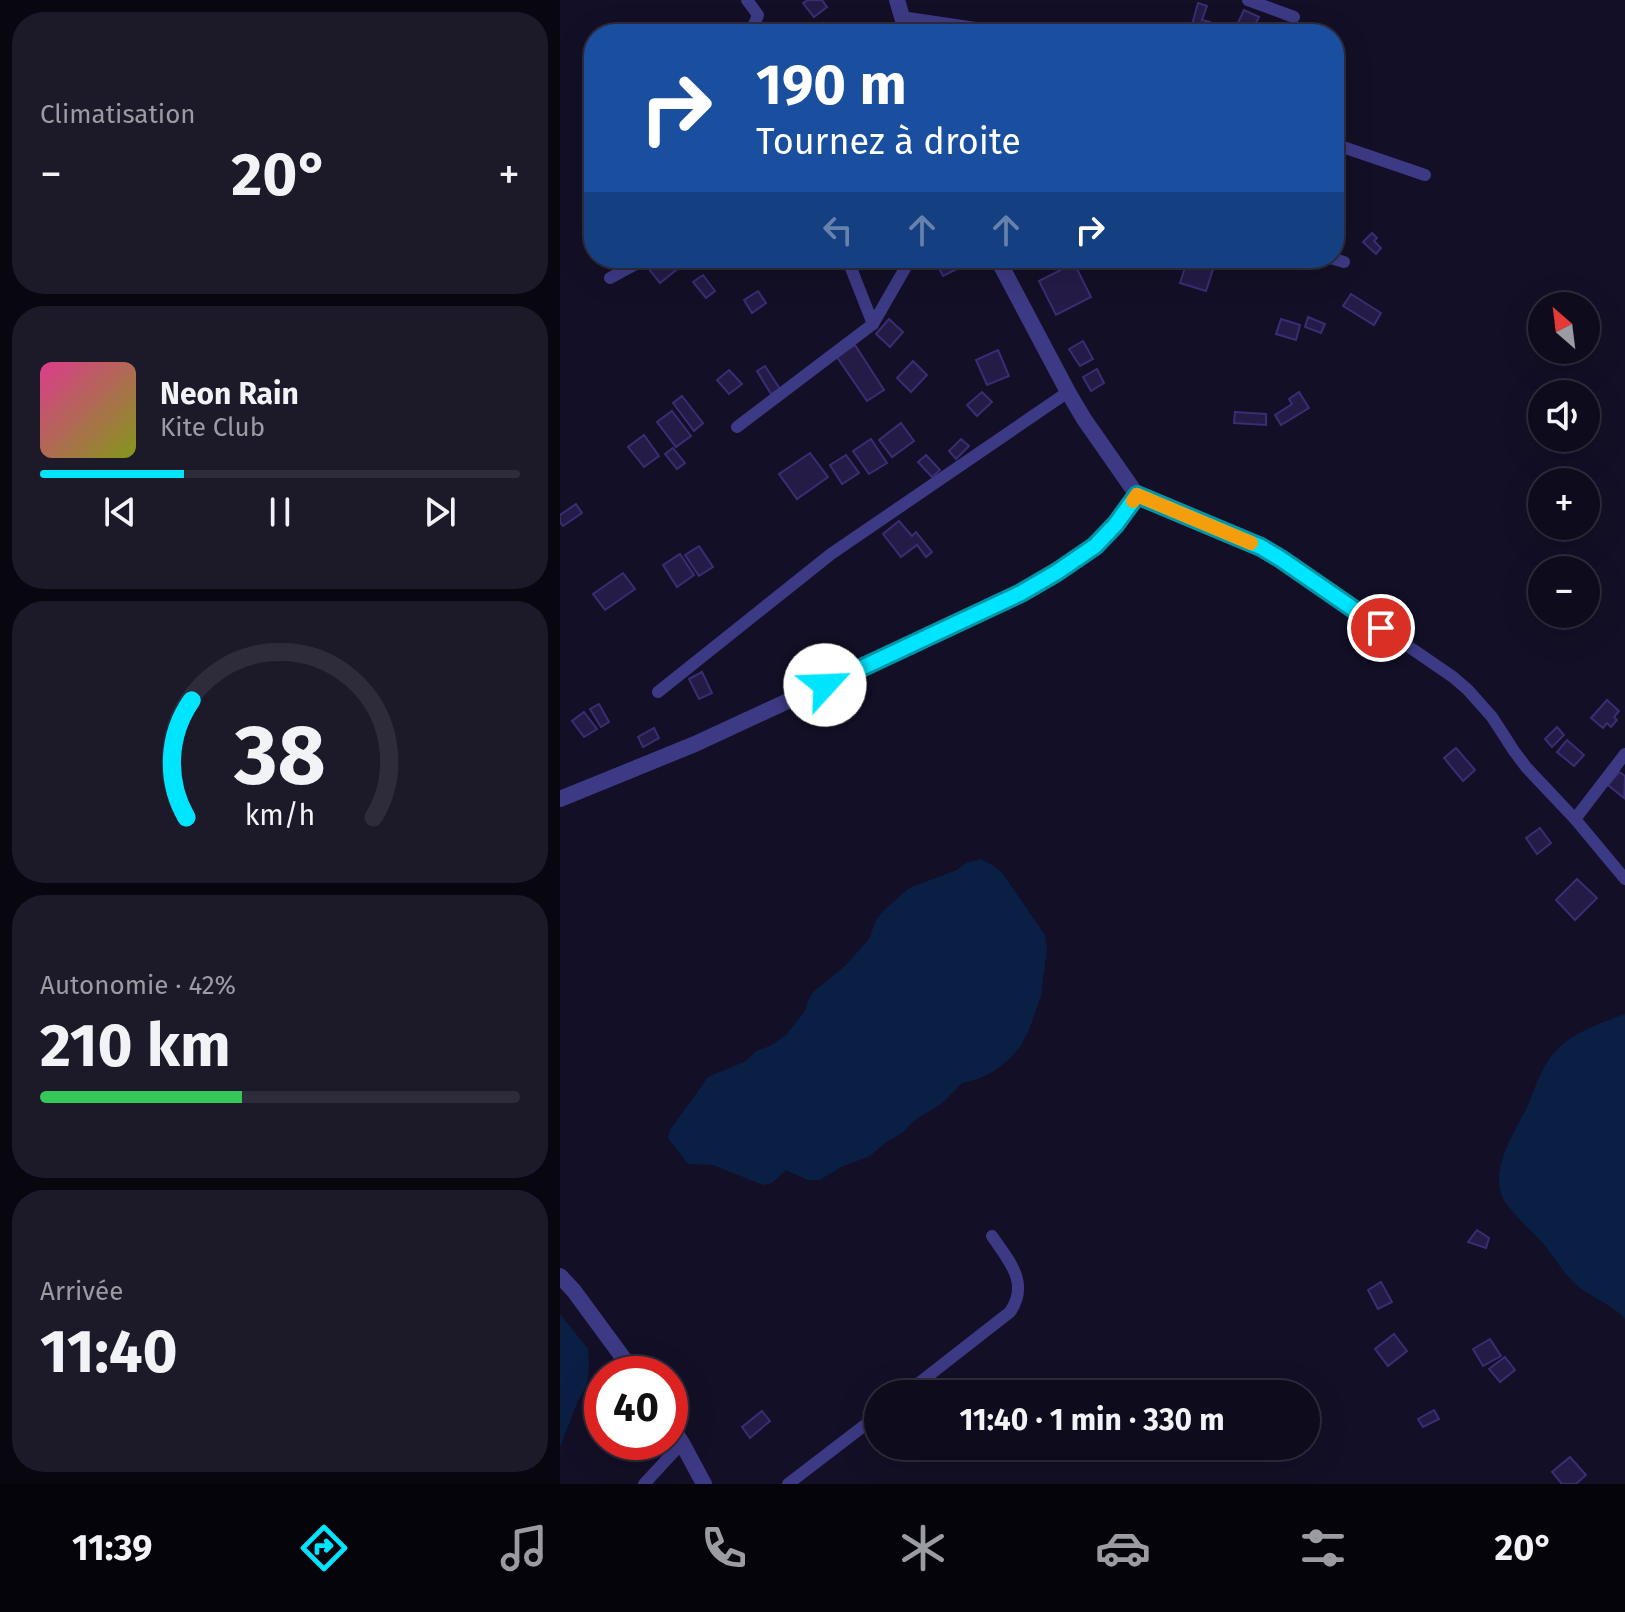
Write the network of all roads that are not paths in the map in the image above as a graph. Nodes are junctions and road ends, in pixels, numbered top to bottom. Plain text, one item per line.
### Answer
1 (747, 0) edge
2 (897, 0) edge
3 (1248, 0) edge
4 (901, 17) junction
5 (1294, 17) dead end
6 (754, 24) edge
7 (903, 24) edge
8 (948, 24) edge
9 (1344, 147) edge
10 (1425, 175) dead end
11 (628, 268) edge
12 (851, 268) edge
13 (905, 268) edge
14 (1002, 268) edge
15 (610, 278) dead end
16 (873, 324) junction
17 (1068, 392) junction
18 (737, 427) dead end
19 (1137, 495) junction
20 (658, 692) dead end
21 (1625, 754) edge
22 (560, 799) edge
23 (1575, 819) junction
24 (1625, 879) edge
25 (992, 1236) dead end
26 (560, 1276) edge
27 (622, 1356) edge
28 (923, 1380) edge
29 (864, 1426) edge
30 (688, 1454) edge
31 (666, 1460) edge
32 (644, 1484) edge
33 (704, 1484) edge
34 (788, 1484) edge

1 - 6 street
2 - 4 street
3 - 5 street
4 - 7 street
4 - 8 street
9 - 10 street
11 - 15 street
12 - 16 street
13 - 16 street
14 - 17 street
16 - 18 street
17 - 19 street
17 - 20 street
19 - 22 street
19 - 23 street
21 - 23 street
23 - 24 street
25 - 28 street
26 - 27 street
29 - 34 street
30 - 33 street
31 - 32 street

